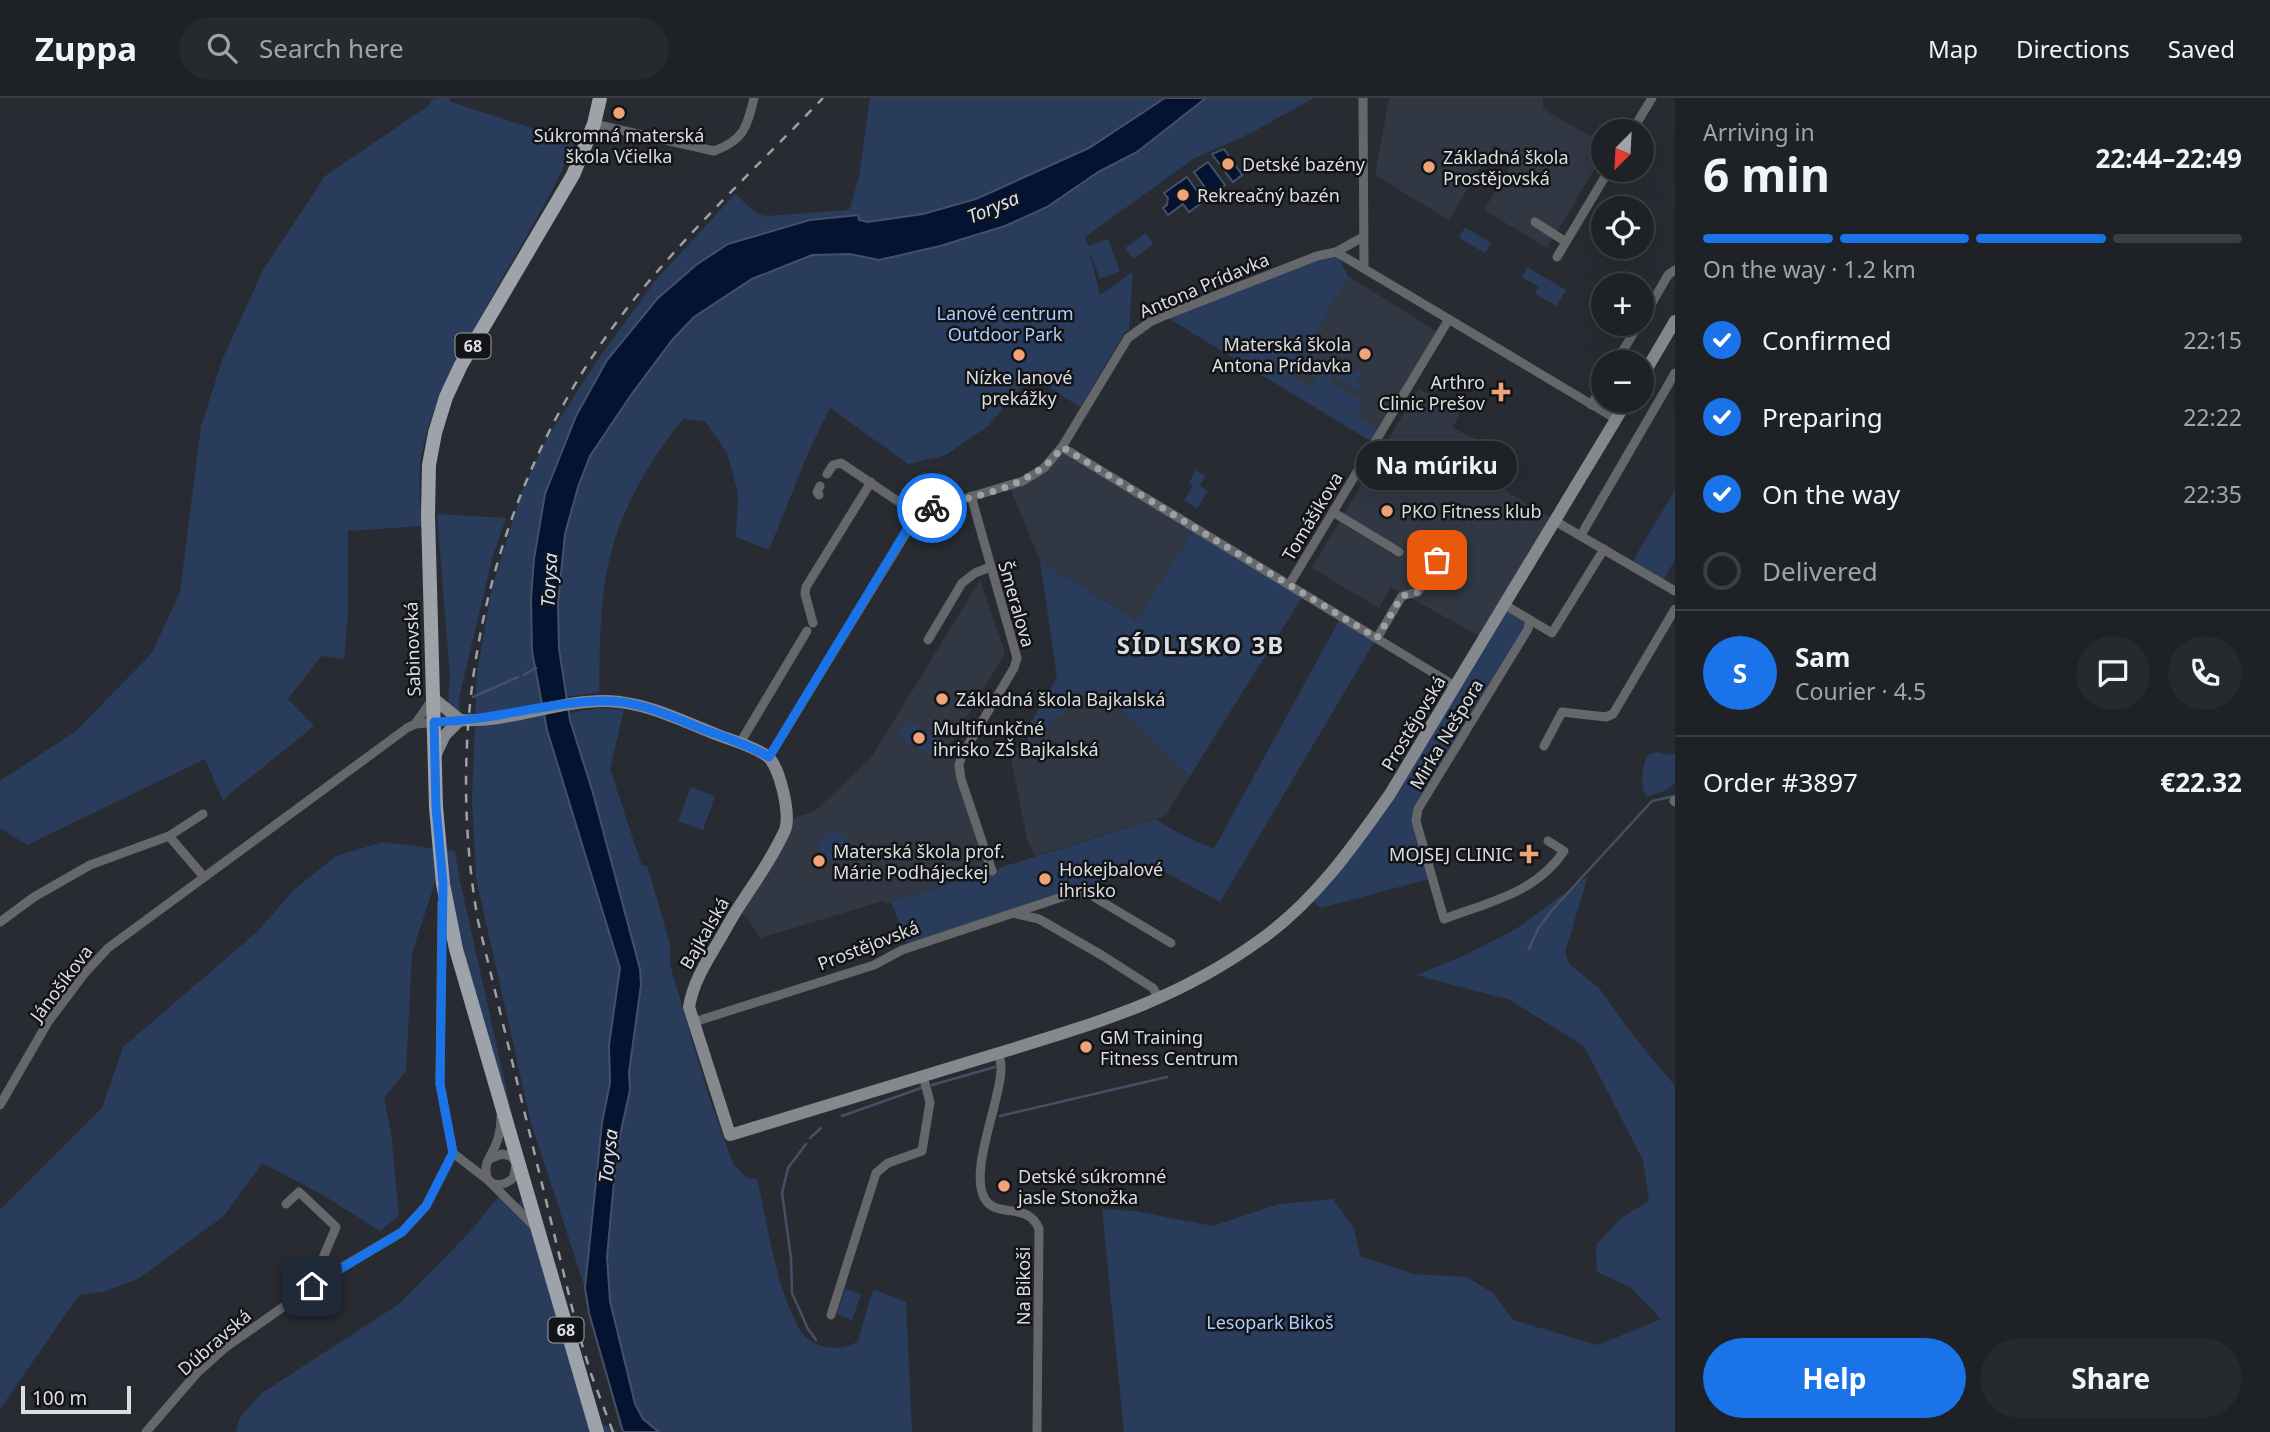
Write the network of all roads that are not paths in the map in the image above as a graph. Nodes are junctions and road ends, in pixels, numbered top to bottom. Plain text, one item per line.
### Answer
1 (600, 98) edge
2 (754, 98) edge
3 (1363, 98) edge
4 (1652, 98) edge
5 (1639, 119) edge
6 (594, 124) junction
7 (1602, 182) edge
8 (1535, 222) dead end
9 (1363, 237) junction
10 (1566, 242) junction
11 (1336, 252) junction
12 (1557, 257) dead end
13 (1364, 267) junction
14 (1671, 273) edge
15 (1654, 300) edge
16 (1448, 319) junction
17 (1675, 321) edge
18 (1654, 357) edge
19 (1675, 373) edge
20 (1591, 405) edge
21 (1605, 413) edge
22 (1620, 413) edge
23 (1616, 419) junction
24 (1062, 447) junction
25 (827, 474) dead end
26 (871, 482) junction
27 (971, 496) junction
28 (1333, 512) junction
29 (920, 516) junction
30 (1555, 521) junction
31 (1581, 535) junction
32 (1604, 549) junction
33 (1399, 552) dead end
34 (1437, 560) dead end
35 (990, 567) junction
36 (1289, 585) junction
37 (1675, 591) edge
38 (1513, 592) junction
39 (1505, 605) junction
40 (1675, 609) edge
41 (1517, 612) junction
42 (1530, 620) junction
43 (1377, 638) junction
44 (928, 640) dead end
45 (1455, 686) junction
46 (433, 698) junction
47 (460, 720) junction
48 (434, 722) junction
49 (415, 724) junction
50 (740, 743) junction
51 (1544, 746) dead end
52 (435, 757) junction
53 (769, 757) junction
54 (203, 814) dead end
55 (169, 836) junction
56 (1548, 841) dead end
57 (992, 871) dead end
58 (204, 877) junction
59 (443, 884) junction
60 (1041, 904) junction
61 (1016, 913) junction
62 (1039, 919) junction
63 (0, 922) edge
64 (1171, 943) dead end
65 (1159, 999) junction
66 (694, 1022) junction
67 (999, 1052) junction
68 (923, 1076) junction
69 (0, 1105) edge
70 (502, 1110) junction
71 (730, 1135) joint
72 (453, 1153) junction
73 (488, 1161) junction
74 (516, 1163) junction
75 (474, 1168) junction
76 (489, 1181) junction
77 (286, 1204) dead end
78 (536, 1228) junction
79 (312, 1286) junction
80 (831, 1315) dead end
81 (146, 1432) edge
82 (597, 1432) edge
83 (1037, 1432) edge

1 - 6 main road, Sabinovská / 68
2 - 6 street
3 - 9 street
4 - 5 street
6 - 46 main road, Sabinovská / 68
7 - 10 street
8 - 10 street
9 - 11 street, Antona Prídavka
9 - 13 street
10 - 12 street
11 - 13 street
11 - 24 street, Antona Prídavka
13 - 16 street
14 - 15 street
16 - 20 street
16 - 28 street, Tomášikova
17 - 18 street
19 - 31 street
21 - 23 street
22 - 23 street, Prostějovská
23 - 30 street, Prostějovská
24 - 27 street
24 - 36 street, Tomášikova
25 - 26 street
26 - 29 street
26 - 50 street
27 - 29 street
27 - 35 street, Šmeralova
28 - 33 street
28 - 36 street, Tomášikova
29 - 53 street
30 - 31 street
30 - 38 street, Prostějovská
31 - 32 street
32 - 37 street
32 - 42 street
34 - 43 street
35 - 44 street
35 - 57 street, Šmeralova
36 - 43 street, Tomášikova
38 - 39 street, Prostějovská
38 - 41 street
39 - 41 street
39 - 45 street, Prostějovská
40 - 51 street
41 - 42 street
42 - 56 street, Mirka Nešpora
43 - 45 street, Tomášikova
45 - 65 street, Prostějovská
46 - 47 street
46 - 48 main road, Sabinovská / 68
46 - 49 street
47 - 48 street
47 - 50 street
47 - 52 street
48 - 49 street, Jánošíkova
48 - 52 main road, Sabinovská / 68
49 - 58 street, Jánošíkova
50 - 53 street
52 - 59 main road, Sabinovská / 68
53 - 66 street, Bajkalská
54 - 55 street
55 - 58 street
55 - 63 street
58 - 69 street, Jánošíkova
59 - 70 main road, Sabinovská / 68
59 - 72 street
60 - 61 street, Prostějovská
60 - 62 street
60 - 64 street, Prostějovská
61 - 62 street
61 - 66 street, Prostějovská
62 - 65 street
65 - 67 street, Prostějovská
66 - 71 street, Bajkalská
67 - 68 street, Prostějovská
67 - 83 street, Na Bikoši
68 - 71 street, Prostějovská
68 - 80 street
70 - 73 street
70 - 74 main road, Sabinovská / 68
72 - 75 street
72 - 79 street, Dúbravská
73 - 74 street
73 - 75 street
73 - 76 street
74 - 76 street
74 - 78 main road, Sabinovská / 68
75 - 76 street
76 - 78 street
77 - 79 street
78 - 82 main road, 68
79 - 81 street, Dúbravská

